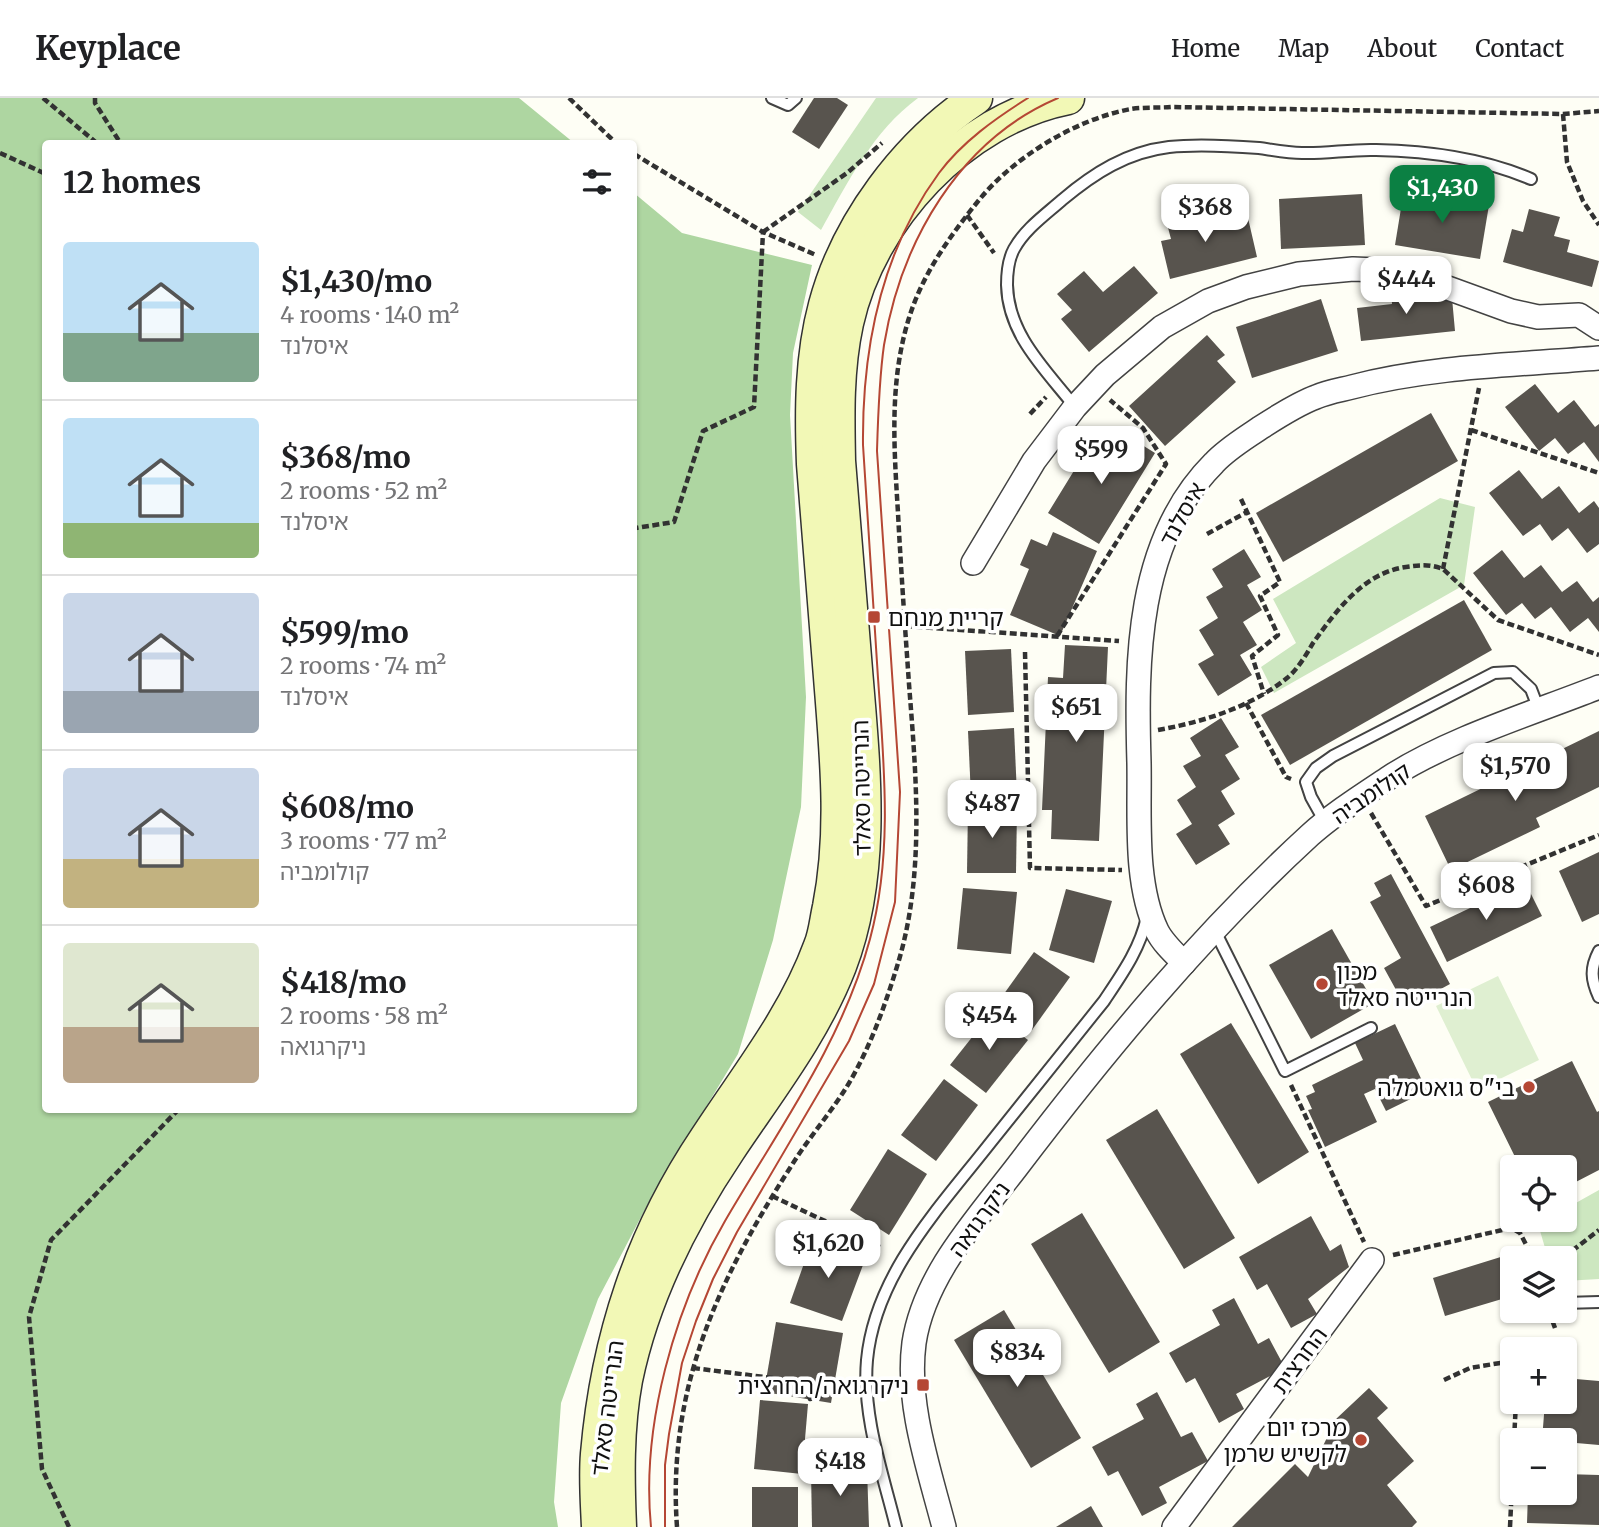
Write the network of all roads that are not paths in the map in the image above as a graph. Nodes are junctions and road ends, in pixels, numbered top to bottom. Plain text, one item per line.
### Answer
1 (772, 98) edge
2 (796, 98) edge
3 (976, 98) edge
4 (1068, 98) edge
5 (1531, 179) dead end
6 (1599, 328) edge
7 (1599, 358) edge
8 (1075, 407) junction
9 (973, 563) dead end
10 (1599, 687) edge
11 (1539, 710) junction
12 (1325, 823) junction
13 (1149, 911) junction
14 (1214, 931) junction
15 (1599, 951) edge
16 (1184, 963) junction
17 (1599, 997) edge
18 (1371, 1028) dead end
19 (1372, 1260) road end
20 (1599, 1302) edge
21 (1577, 1303) edge
22 (597, 1527) edge
23 (620, 1527) edge
24 (896, 1527) edge
25 (944, 1527) edge
26 (1174, 1527) edge

1 - 2 lane
3 - 22 main road, הנרייטה סאלד
4 - 23 main road, הנרייטה סאלד
5 - 8 lane
6 - 8 street
7 - 13 street, איסלנד
8 - 9 street
10 - 11 street, קולומביה
11 - 12 street, קולומביה
11 - 12 lane
12 - 14 street, קולומביה
13 - 16 street, איסלנד
13 - 24 lane
14 - 16 street, קולומביה
14 - 18 lane
15 - 17 lane
16 - 25 street, ניקרגואה
19 - 26 street, החרצית
20 - 21 lane

